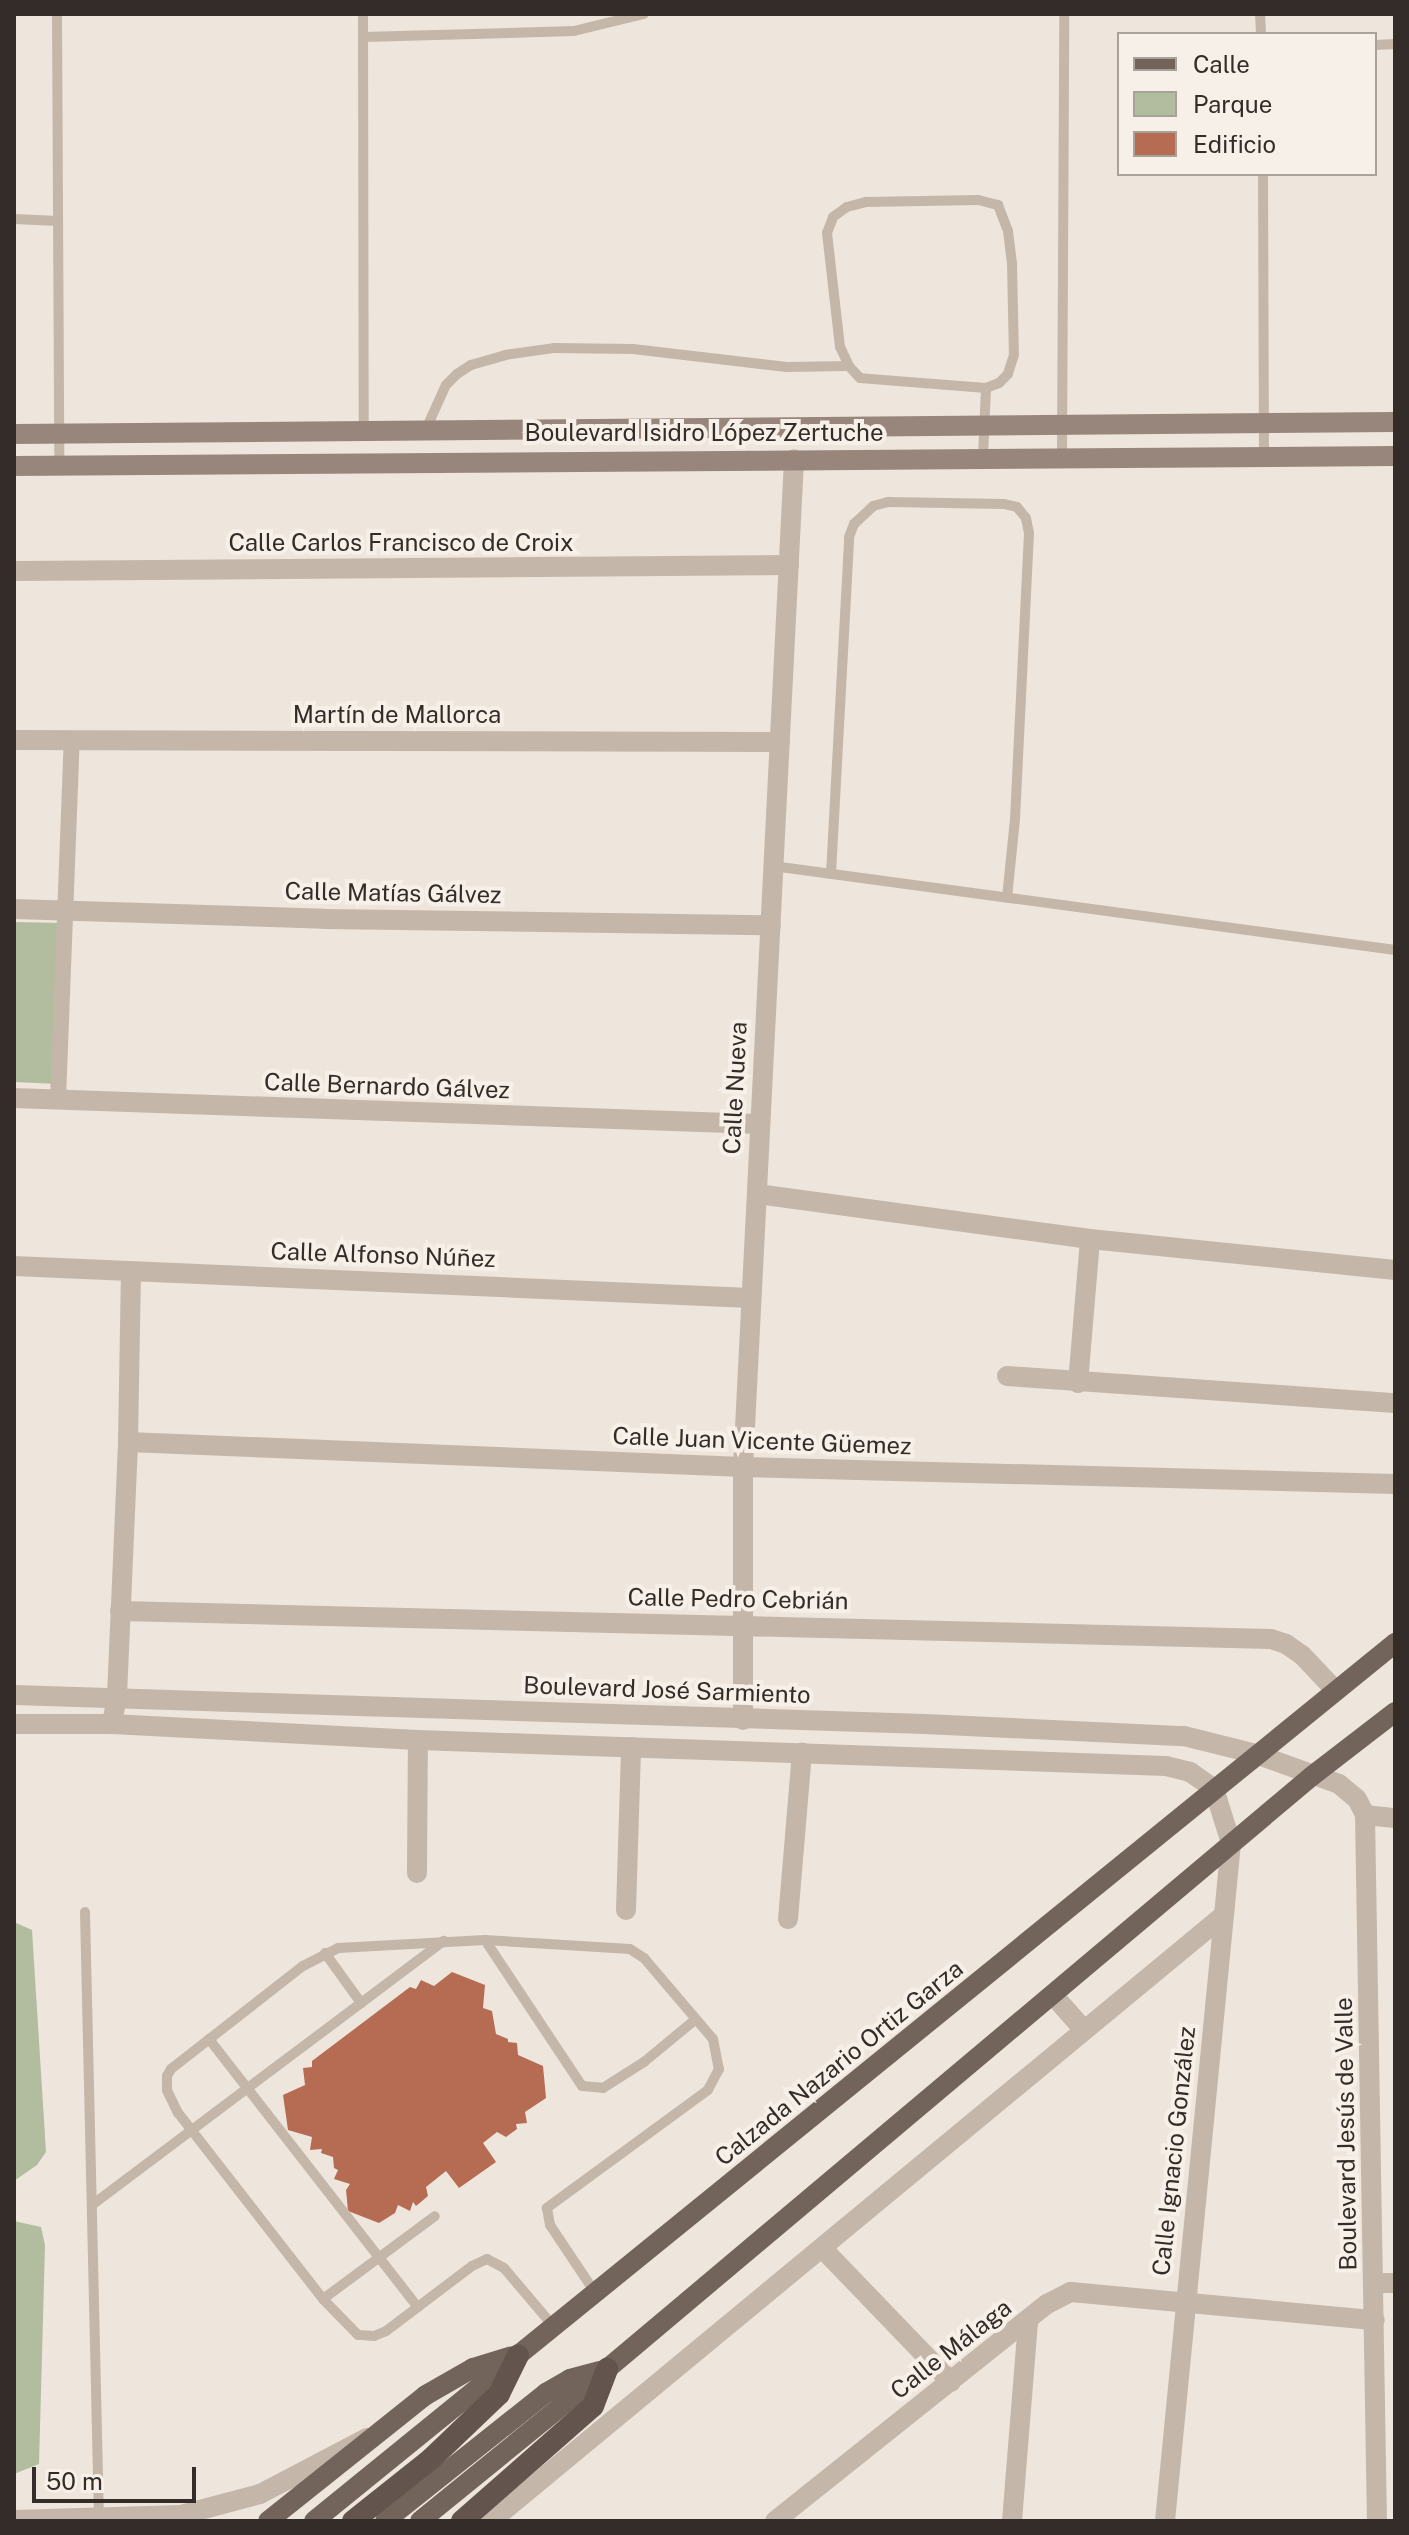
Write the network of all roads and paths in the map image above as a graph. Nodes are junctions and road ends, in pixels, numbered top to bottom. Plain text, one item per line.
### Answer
1 (57, 14) edge
2 (363, 14) edge
3 (644, 14) edge
4 (1064, 14) edge
5 (363, 37) junction
6 (1263, 176) edge
7 (14, 219) edge
8 (58, 221) junction
9 (849, 366) junction
10 (986, 388) junction
11 (1395, 422) edge
12 (1266, 423) junction
13 (985, 424) junction
14 (1064, 424) junction
15 (426, 429) junction
16 (364, 430) junction
17 (14, 434) edge
18 (57, 434) junction
19 (1062, 456) junction
20 (1395, 456) edge
21 (983, 457) junction
22 (1264, 458) junction
23 (794, 459) junction
24 (426, 462) junction
25 (59, 465) junction
26 (14, 466) edge
27 (789, 565) junction
28 (14, 571) edge
29 (14, 740) edge
30 (72, 740) junction
31 (780, 742) junction
32 (773, 866) junction
33 (831, 874) junction
34 (1007, 898) junction
35 (14, 909) edge
36 (68, 910) junction
37 (771, 925) junction
38 (1395, 950) edge
39 (14, 1098) edge
40 (58, 1099) junction
41 (758, 1124) junction
42 (757, 1194) junction
43 (1090, 1239) junction
44 (14, 1266) edge
45 (1395, 1270) edge
46 (131, 1272) junction
47 (750, 1298) junction
48 (1007, 1376) dead end
49 (1078, 1383) junction
50 (1395, 1403) edge
51 (128, 1442) junction
52 (743, 1467) junction
53 (1395, 1484) edge
54 (120, 1611) junction
55 (744, 1624) junction
56 (1395, 1643) edge
57 (1335, 1690) junction
58 (14, 1695) edge
59 (117, 1696) junction
60 (1395, 1712) edge
61 (743, 1720) junction
62 (14, 1724) edge
63 (112, 1724) junction
64 (925, 1724) junction
65 (418, 1740) junction
66 (631, 1747) junction
67 (802, 1753) junction
68 (1256, 1754) junction
69 (925, 1756) junction
70 (1312, 1776) junction
71 (1214, 1789) junction
72 (1365, 1815) junction
73 (1395, 1818) edge
74 (1231, 1843) junction
75 (417, 1873) dead end
76 (626, 1910) dead end
77 (85, 1912) dead end
78 (1224, 1915) junction
79 (788, 1919) dead end
80 (445, 1940) junction
81 (485, 1940) junction
82 (325, 1953) junction
83 (1053, 1995) junction
84 (361, 2003) junction
85 (696, 2019) junction
86 (1084, 2030) junction
87 (209, 2039) junction
88 (248, 2091) junction
89 (193, 2132) junction
90 (92, 2205) junction
91 (435, 2216) dead end
92 (822, 2248) junction
93 (379, 2257) junction
94 (1385, 2283) edge
95 (596, 2294) junction
96 (323, 2299) junction
97 (1185, 2305) junction
98 (418, 2307) junction
99 (1028, 2320) junction
100 (1375, 2320) junction
101 (554, 2327) junction
102 (518, 2355) junction
103 (607, 2369) junction
104 (951, 2382) junction
105 (371, 2436) junction
106 (99, 2518) junction
107 (14, 2520) edge
108 (268, 2521) edge
109 (314, 2521) edge
110 (353, 2521) edge
111 (385, 2521) edge
112 (420, 2521) edge
113 (462, 2521) edge
114 (491, 2521) edge
115 (775, 2521) edge
116 (1012, 2521) edge
117 (1165, 2521) edge
118 (1377, 2521) edge

1 - 8 lane
2 - 5 lane
3 - 5 lane
4 - 14 lane
5 - 16 lane
6 - 12 lane
7 - 8 lane
8 - 18 lane
9 - 10 lane
9 - 10 lane
9 - 15 lane
10 - 13 lane
11 - 12 main road, Boulevard Isidro López Zertuche
12 - 14 main road, Boulevard Isidro López Zertuche
12 - 22 lane
13 - 14 main road, Boulevard Isidro López Zertuche
13 - 15 main road, Boulevard Isidro López Zertuche
13 - 21 lane
14 - 19 lane
15 - 16 main road, Boulevard Isidro López Zertuche
15 - 24 main road
16 - 18 main road, Boulevard Isidro López Zertuche
17 - 18 main road, Boulevard Isidro López Zertuche
18 - 25 lane
19 - 21 main road, Boulevard Isidro López Zertuche
19 - 22 main road, Boulevard Isidro López Zertuche
20 - 22 main road, Boulevard Isidro López Zertuche
21 - 23 main road, Boulevard Isidro López Zertuche
23 - 24 main road, Boulevard Isidro López Zertuche
23 - 27 street, Calle Nueva
24 - 25 main road, Boulevard Isidro López Zertuche
25 - 26 main road, Boulevard Isidro López Zertuche
27 - 28 street, Calle Carlos Francisco de Croix
27 - 31 street, Calle Nueva
29 - 30 street, Martín de Mallorca
30 - 31 street, Martín de Mallorca
30 - 36 street
31 - 32 street, Calle Nueva
32 - 33 lane
32 - 37 street, Calle Nueva
33 - 34 lane
33 - 34 lane
34 - 38 lane
35 - 36 street, Calle Matías Gálvez
36 - 37 street, Calle Matías Gálvez
36 - 40 street
37 - 41 street, Calle Nueva
39 - 40 street, Calle Bernardo Gálvez
40 - 41 street, Calle Bernardo Gálvez
41 - 42 street, Calle Nueva
42 - 43 street
42 - 47 street, Calle Nueva
43 - 45 street
43 - 49 street
44 - 46 street, Calle Alfonso Núñez
46 - 47 street, Calle Alfonso Núñez
46 - 51 street
47 - 52 street, Calle Nueva
48 - 49 street
49 - 50 street
51 - 52 street, Calle Juan Vicente Güemez
51 - 54 street
52 - 53 street, Calle Juan Vicente Güemez
52 - 55 street, Calle Nueva
54 - 55 street, Calle Pedro Cebrián
54 - 59 street
55 - 57 street, Calle Pedro Cebrián
55 - 61 street, Calle Nueva
56 - 57 main road, Calzada Nazario Ortiz Garza
57 - 68 main road, Calzada Nazario Ortiz Garza
58 - 59 street, Boulevard José Sarmiento
59 - 61 street, Boulevard José Sarmiento
59 - 63 street
60 - 70 main road
61 - 64 street, Boulevard José Sarmiento
62 - 63 street
63 - 65 street
64 - 68 street, Boulevard José Sarmiento
64 - 69 street
65 - 66 street
65 - 75 street
66 - 67 street
66 - 76 street
67 - 69 street
67 - 79 street
68 - 70 street, Boulevard José Sarmiento
68 - 71 main road, Calzada Nazario Ortiz Garza
69 - 71 street
70 - 72 street
70 - 74 main road
71 - 74 street, Calle Ignacio González
71 - 95 main road, Calzada Nazario Ortiz Garza
72 - 73 street
72 - 94 street, Boulevard Jesús de Valle
74 - 78 street, Calle Ignacio González
74 - 83 main road
77 - 90 lane
78 - 86 street
78 - 97 street, Calle Ignacio González
80 - 81 lane
80 - 82 lane
80 - 84 lane
81 - 85 lane
81 - 85 lane
82 - 84 lane
82 - 87 lane
83 - 86 street
83 - 103 main road
84 - 88 lane
85 - 95 lane
86 - 92 street
87 - 88 lane
87 - 89 lane
88 - 89 lane
88 - 93 lane
89 - 90 lane
89 - 96 lane
90 - 106 lane
91 - 93 lane
92 - 104 street
92 - 114 street
93 - 96 lane
93 - 98 lane
94 - 100 street, Boulevard Jesús de Valle
95 - 101 main road, Calzada Nazario Ortiz Garza
96 - 98 lane
97 - 99 street, Calle Málaga
97 - 100 street, Calle Málaga
97 - 117 street, Calle Ignacio González
98 - 101 lane
99 - 104 street, Calle Málaga
99 - 116 street
100 - 118 street, Boulevard Jesús de Valle
101 - 102 main road, Calzada Nazario Ortiz Garza
102 - 105 main road
102 - 109 main road, Calzada Nazario Ortiz Garza
102 - 110 highway
103 - 111 main road
103 - 112 main road
103 - 113 highway
104 - 115 street, Calle Málaga
105 - 106 street
105 - 108 main road
106 - 107 street

